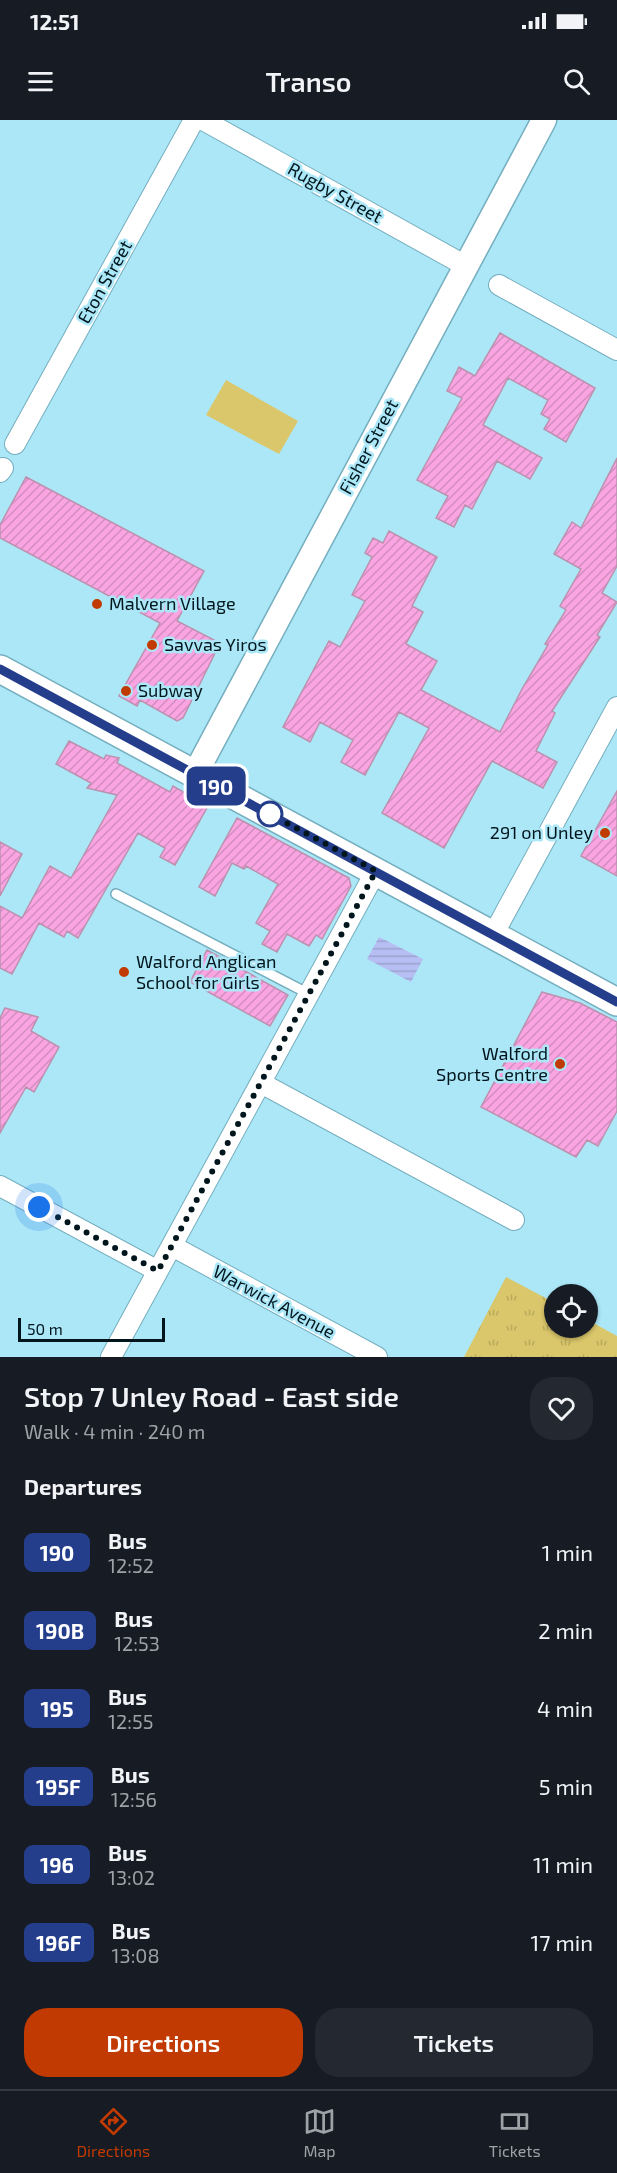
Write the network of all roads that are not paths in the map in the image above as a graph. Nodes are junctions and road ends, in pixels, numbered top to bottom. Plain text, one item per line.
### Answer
1 (194, 120) edge
2 (203, 120) edge
3 (544, 120) edge
4 (466, 266) junction
5 (499, 285) dead end
6 (617, 350) edge
7 (15, 444) dead end
8 (0, 669) edge
9 (617, 707) edge
10 (195, 774) junction
11 (376, 871) junction
12 (116, 894) dead end
13 (493, 935) junction
14 (309, 994) junction
15 (617, 1002) edge
16 (261, 1083) junction
17 (0, 1186) edge
18 (514, 1220) dead end
19 (172, 1246) junction
20 (158, 1271) junction
21 (111, 1357) edge
22 (377, 1357) edge

1 - 7 street, Eton Street
2 - 4 street, Rugby Street
3 - 4 street, Fisher Street
4 - 10 street, Fisher Street
5 - 6 street
8 - 10 main road
9 - 13 street
10 - 11 main road
11 - 13 main road
11 - 14 street
12 - 14 lane
13 - 15 main road
14 - 16 street
16 - 18 street
16 - 19 street
17 - 20 street
19 - 20 street
19 - 22 street, Warwick Avenue
20 - 21 street

